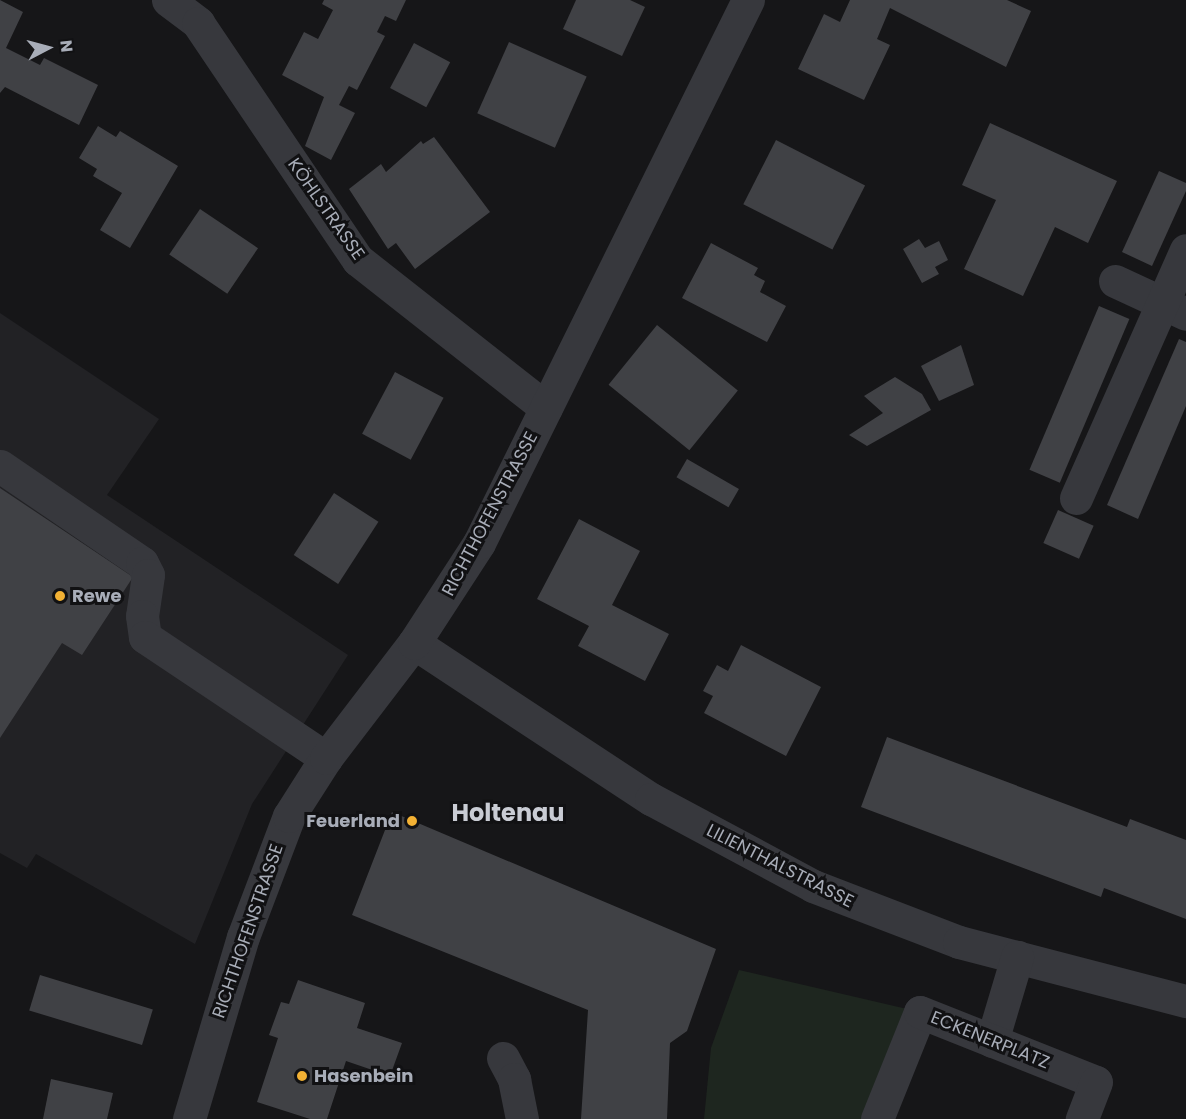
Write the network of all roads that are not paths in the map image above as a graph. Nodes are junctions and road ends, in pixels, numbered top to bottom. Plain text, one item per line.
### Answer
1 (168, 0) edge
2 (748, 0) edge
3 (1186, 250) edge
4 (1115, 281) dead end
5 (1174, 308) edge
6 (546, 408) junction
7 (0, 466) edge
8 (1076, 498) dead end
9 (414, 643) junction
10 (326, 758) junction
11 (1017, 957) junction
12 (1186, 1001) edge
13 (992, 1041) junction
14 (503, 1058) dead end
15 (189, 1119) edge
16 (522, 1119) edge
17 (877, 1119) edge
18 (1082, 1119) edge

1 - 6 street, KÖHLSTRASSE
2 - 6 street, RICHTHOFENSTRASSE
3 - 5 street
4 - 5 street
5 - 8 street
6 - 9 street, RICHTHOFENSTRASSE
7 - 10 street
9 - 10 street, RICHTHOFENSTRASSE
9 - 11 street, LILIENTHALSTRASSE
10 - 15 street, RICHTHOFENSTRASSE
11 - 12 street, LILIENTHALSTRASSE
11 - 13 street
13 - 17 street, ECKENERPLATZ
13 - 18 street, ECKENERPLATZ
14 - 16 street

